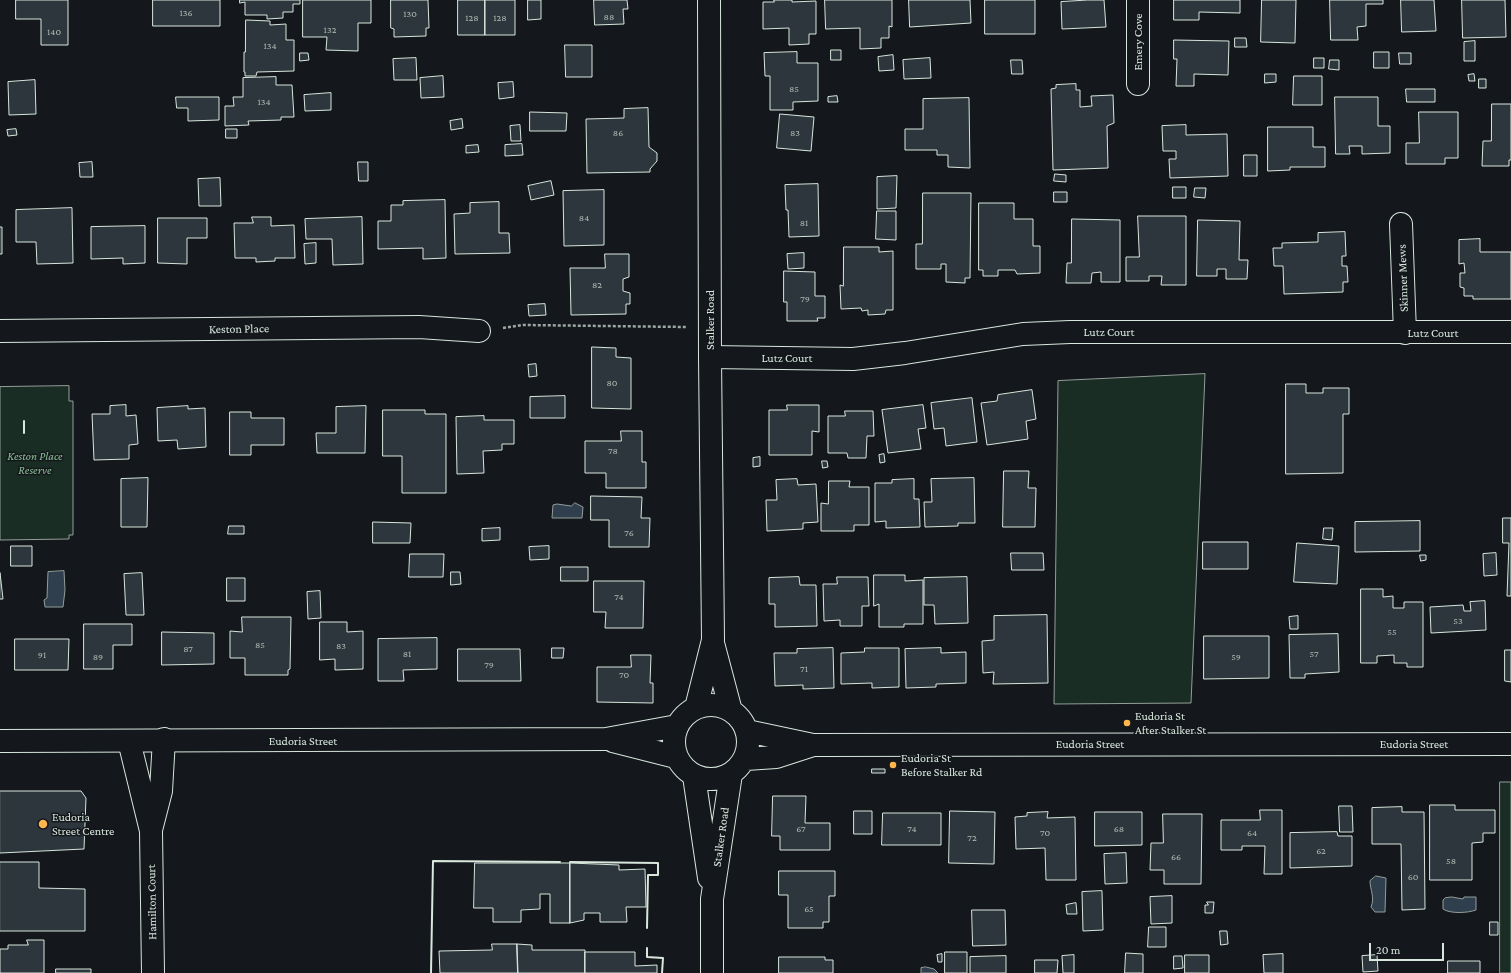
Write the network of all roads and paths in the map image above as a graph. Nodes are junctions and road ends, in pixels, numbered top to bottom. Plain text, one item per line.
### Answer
1 (710, 0) edge
2 (1138, 0) edge
3 (1138, 84) dead end
4 (1402, 224) dead end
5 (710, 327) junction
6 (0, 331) edge
7 (479, 331) joint
8 (1511, 332) edge
9 (1405, 333) junction
10 (710, 358) junction
11 (712, 640) junction
12 (696, 708) junction
13 (731, 710) junction
14 (677, 726) junction
15 (747, 731) junction
16 (606, 739) junction
17 (164, 740) junction
18 (0, 741) edge
19 (129, 741) junction
20 (1511, 744) edge
21 (813, 745) junction
22 (676, 757) junction
23 (746, 759) junction
24 (731, 774) junction
25 (694, 776) junction
26 (151, 831) junction
27 (712, 899) junction
28 (153, 973) edge
29 (712, 973) edge

1 - 5 main road, Stalker Road
2 - 3 main road, Emery Cove
4 - 9 main road, Skinner Mews
5 - 7 path
5 - 10 main road, Stalker Road
6 - 7 main road, Keston Place
8 - 9 main road, Lutz Court
9 - 10 main road, Lutz Court
10 - 11 main road, Stalker Road
11 - 12 main road, Stalker Road
11 - 13 main road, Stalker Road
12 - 13 main road
12 - 14 main road
13 - 15 main road
14 - 16 main road, Eudoria Street
14 - 22 main road
15 - 21 main road, Eudoria Street
15 - 23 main road
16 - 17 main road, Eudoria Street
16 - 22 main road, Eudoria Street
17 - 19 main road, Eudoria Street
17 - 26 main road, Hamilton Court
18 - 19 main road, Eudoria Street
19 - 26 main road, Hamilton Court
20 - 21 main road, Eudoria Street
21 - 23 main road, Eudoria Street
22 - 25 main road
23 - 24 main road
24 - 25 main road
24 - 27 main road, Stalker Road
25 - 27 main road, Stalker Road
26 - 28 main road, Hamilton Court
27 - 29 main road, Stalker Road

